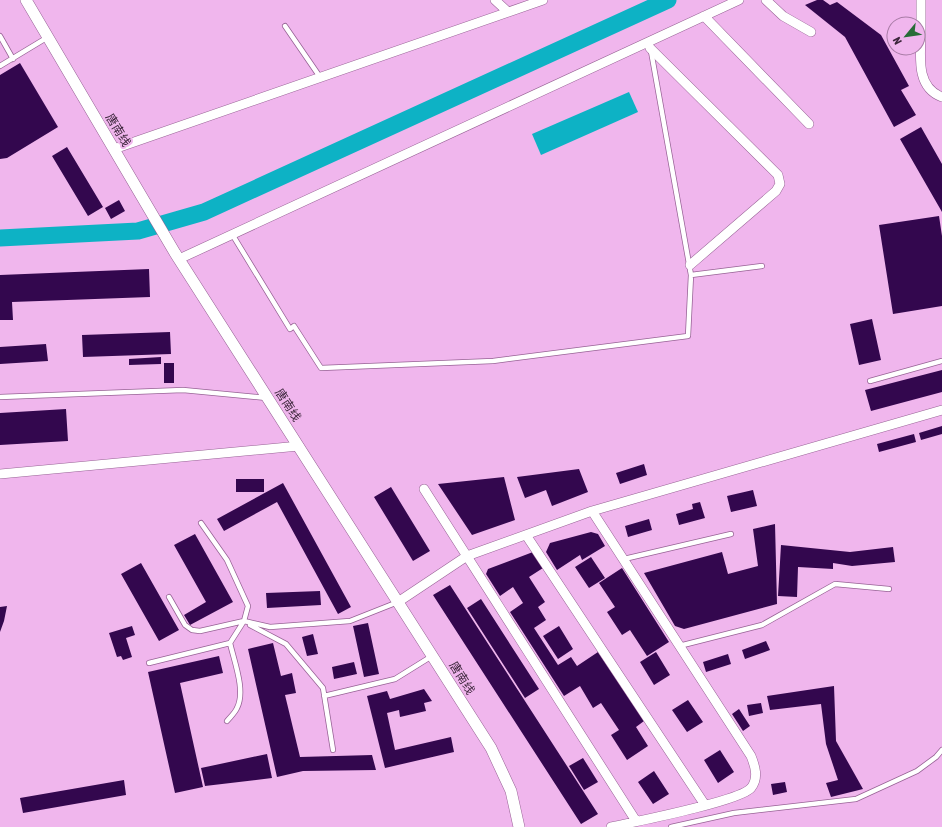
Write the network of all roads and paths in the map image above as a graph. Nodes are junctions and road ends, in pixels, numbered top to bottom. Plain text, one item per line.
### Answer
1 (26, 0) edge
2 (495, 0) edge
3 (543, 0) edge
4 (766, 0) edge
5 (921, 0) edge
6 (735, 1) edge
7 (508, 12) junction
8 (704, 16) junction
9 (285, 26) dead end
10 (811, 32) dead end
11 (0, 36) edge
12 (48, 37) junction
13 (650, 45) junction
14 (13, 58) junction
15 (0, 66) edge
16 (320, 77) junction
17 (942, 97) edge
18 (809, 124) dead end
19 (114, 149) junction
20 (232, 234) junction
21 (177, 256) junction
22 (690, 265) junction
23 (762, 266) dead end
24 (692, 275) junction
25 (942, 361) edge
26 (870, 381) dead end
27 (0, 397) edge
28 (268, 398) junction
29 (942, 410) edge
30 (299, 446) junction
31 (0, 474) edge
32 (424, 489) dead end
33 (592, 510) junction
34 (201, 523) dead end
35 (731, 534) dead end
36 (526, 535) junction
37 (467, 556) junction
38 (624, 559) junction
39 (889, 589) dead end
40 (169, 596) dead end
41 (398, 602) junction
42 (244, 621) junction
43 (230, 643) junction
44 (679, 646) junction
45 (432, 656) junction
46 (148, 663) dead end
47 (324, 696) junction
48 (227, 721) dead end
49 (333, 750) dead end
50 (942, 750) edge
51 (705, 805) junction
52 (636, 821) junction
53 (519, 827) edge
54 (611, 827) edge
55 (671, 827) edge

1 - 12 street, 唐南线
2 - 7 street
3 - 7 street
4 - 10 street
5 - 17 street
6 - 8 street
7 - 16 street
8 - 13 street
8 - 18 street
9 - 16 lane
11 - 14 lane
12 - 14 lane
12 - 19 street, 唐南线
13 - 20 street
13 - 22 lane
13 - 22 street
14 - 15 lane
16 - 19 street
19 - 21 street, 唐南线
20 - 21 street
20 - 24 lane
21 - 28 street, 唐南线
22 - 24 lane
23 - 24 lane
25 - 26 lane
27 - 28 lane
28 - 30 street, 唐南线
29 - 33 street
30 - 31 street
30 - 41 street, 唐南线
32 - 37 street
33 - 36 street
33 - 38 street
34 - 42 lane
35 - 38 lane
36 - 37 street
36 - 51 street
37 - 41 street
37 - 52 street
38 - 44 street
39 - 44 lane
40 - 42 lane
41 - 42 lane
41 - 45 street, 唐南线
42 - 43 lane
42 - 47 lane
43 - 46 lane
43 - 48 lane
44 - 51 street
45 - 47 lane
45 - 53 street, 唐南线
47 - 49 lane
50 - 55 lane
51 - 52 street
52 - 54 street

